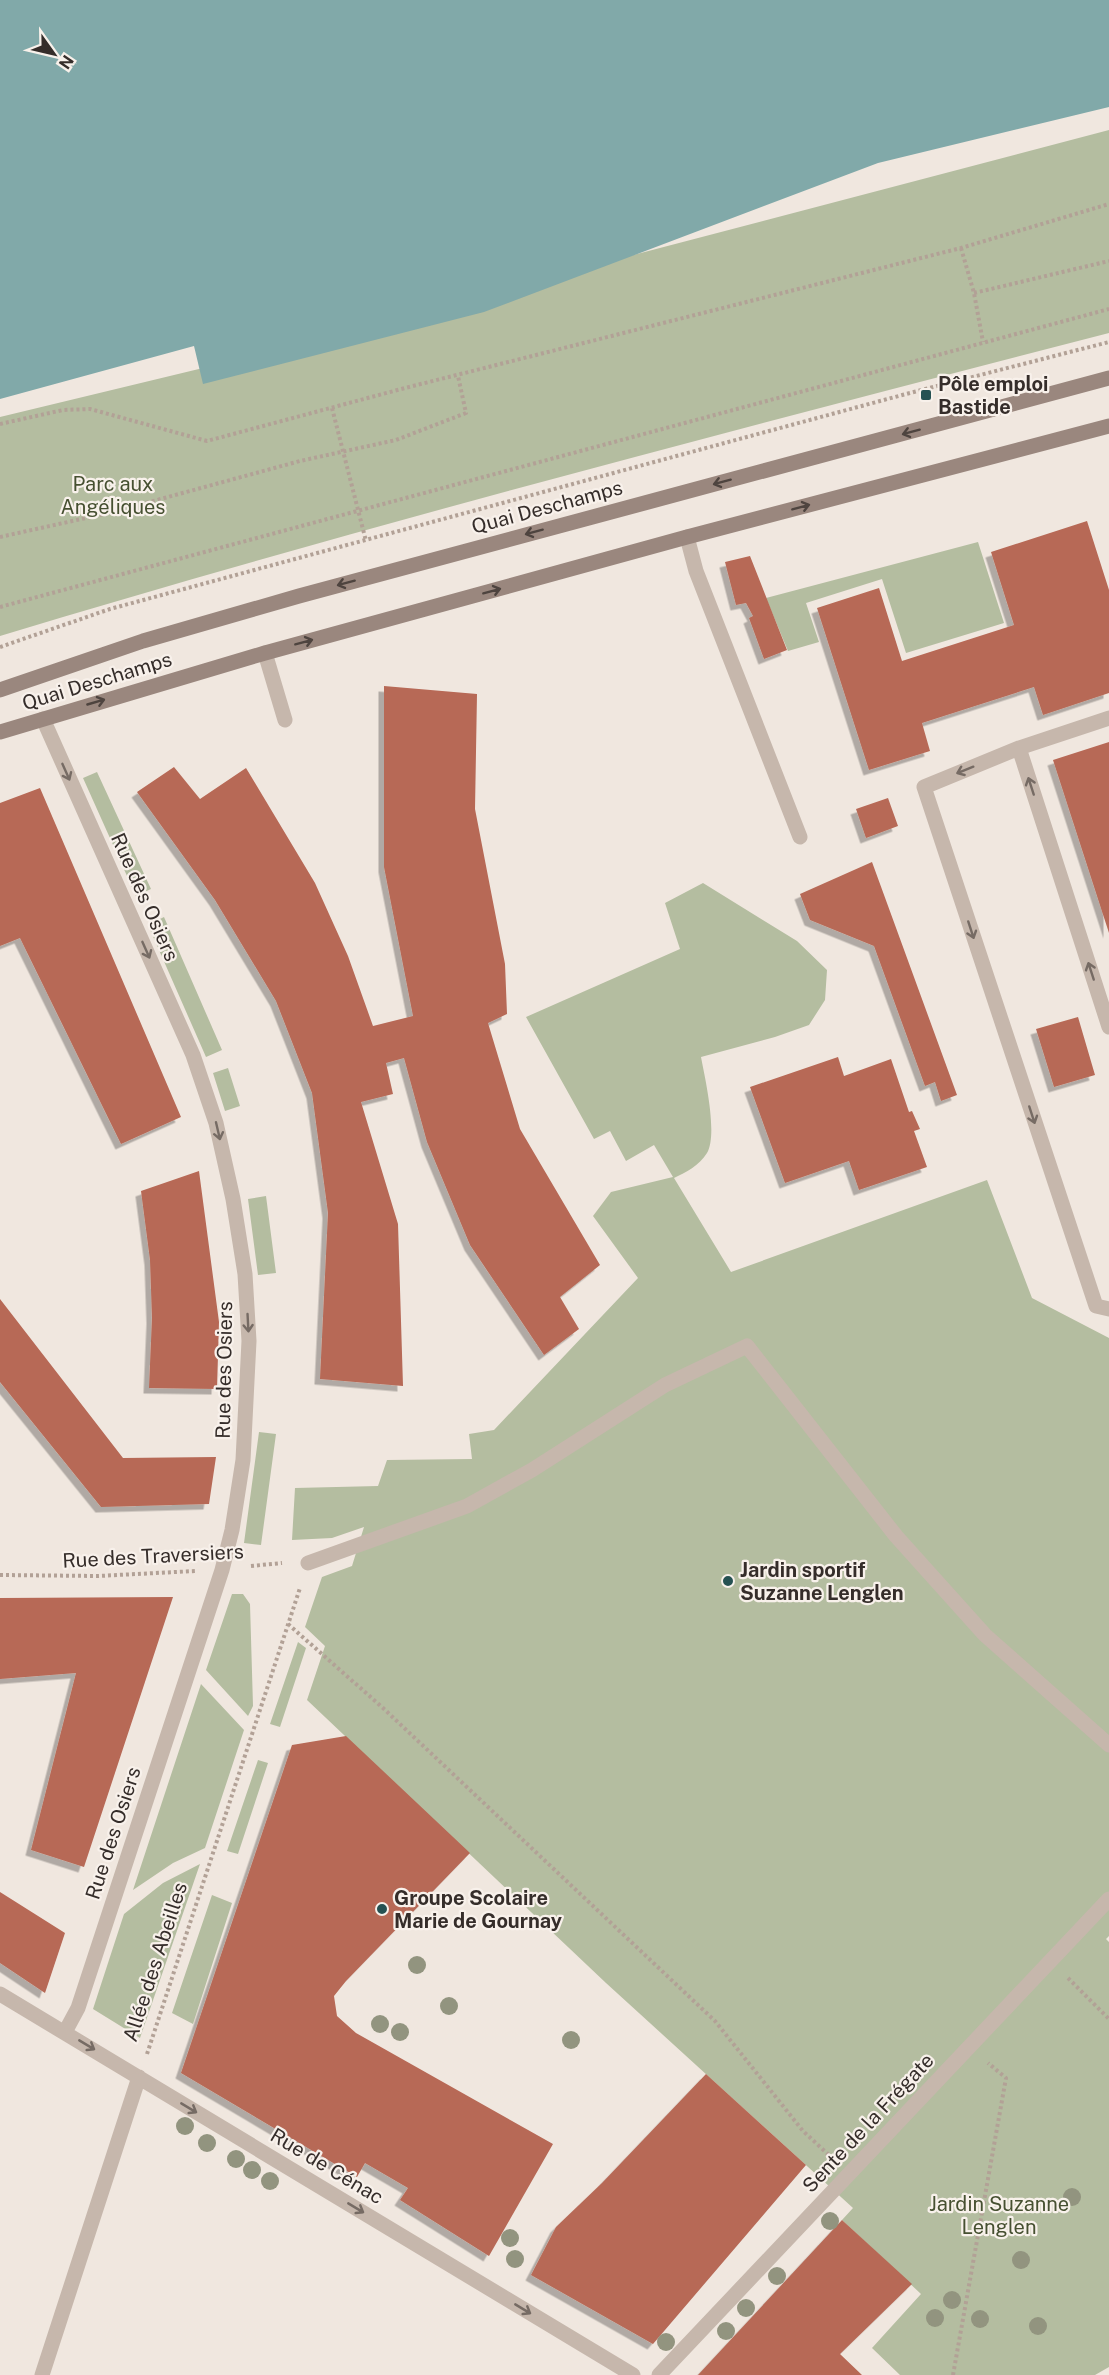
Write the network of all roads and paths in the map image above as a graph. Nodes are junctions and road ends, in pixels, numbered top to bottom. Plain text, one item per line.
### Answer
1 (1109, 204) edge
2 (961, 248) junction
3 (1109, 261) edge
4 (974, 293) junction
5 (1109, 309) edge
6 (983, 342) junction
7 (1109, 342) edge
8 (458, 376) junction
9 (1109, 378) edge
10 (332, 408) junction
11 (0, 424) edge
12 (1109, 426) edge
13 (343, 452) junction
14 (358, 511) junction
15 (0, 537) edge
16 (687, 537) junction
17 (366, 541) junction
18 (0, 607) edge
19 (0, 647) edge
20 (265, 653) junction
21 (0, 690) edge
22 (1109, 718) edge
23 (43, 719) junction
24 (285, 720) dead end
25 (0, 732) edge
26 (1019, 748) junction
27 (800, 837) dead end
28 (1109, 1027) edge
29 (1109, 1309) edge
30 (308, 1563) junction
31 (222, 1570) junction
32 (0, 1575) edge
33 (288, 1624) junction
34 (1109, 1745) edge
35 (1109, 1899) edge
36 (1051, 1960) junction
37 (0, 1994) edge
38 (1109, 2019) edge
39 (64, 2032) junction
40 (970, 2046) junction
41 (139, 2077) junction
42 (848, 2174) junction
43 (42, 2375) edge
44 (633, 2375) edge
45 (659, 2375) edge
46 (953, 2375) edge

1 - 2 path
2 - 4 path
2 - 8 path
3 - 4 path
4 - 6 path
5 - 6 path
6 - 14 path
7 - 17 path
8 - 10 path
8 - 13 path
9 -> 21 main road, Quai Deschamps
10 - 11 path
10 - 13 path
16 -> 12 main road, Quai Deschamps
13 - 14 path
13 - 15 path
14 - 17 path
14 - 18 path
20 -> 16 main road, Quai Deschamps
16 - 27 street
17 - 19 path
23 -> 20 main road, Quai Deschamps
20 - 24 street
22 - 26 street
23 - 25 main road, Quai Deschamps
23 -> 31 street, Rue des Osiers
28 -> 26 street
26 -> 29 street
30 - 31 path, Rue des Traversiers
30 - 33 path, Allée des Abeilles
30 - 34 street
31 - 32 path, Rue des Traversiers
31 - 39 street, Rue des Osiers
33 - 41 path, Allée des Abeilles
33 - 42 path
35 - 36 street, Sente de la Frégate
36 - 38 path
36 - 40 street, Sente de la Frégate
37 - 39 street, Rue de Cénac
39 -> 41 street, Rue de Cénac
40 - 42 street, Sente de la Frégate
40 - 46 path
41 - 43 street
41 -> 44 street, Rue de Cénac
42 - 45 street, Sente de la Frégate

